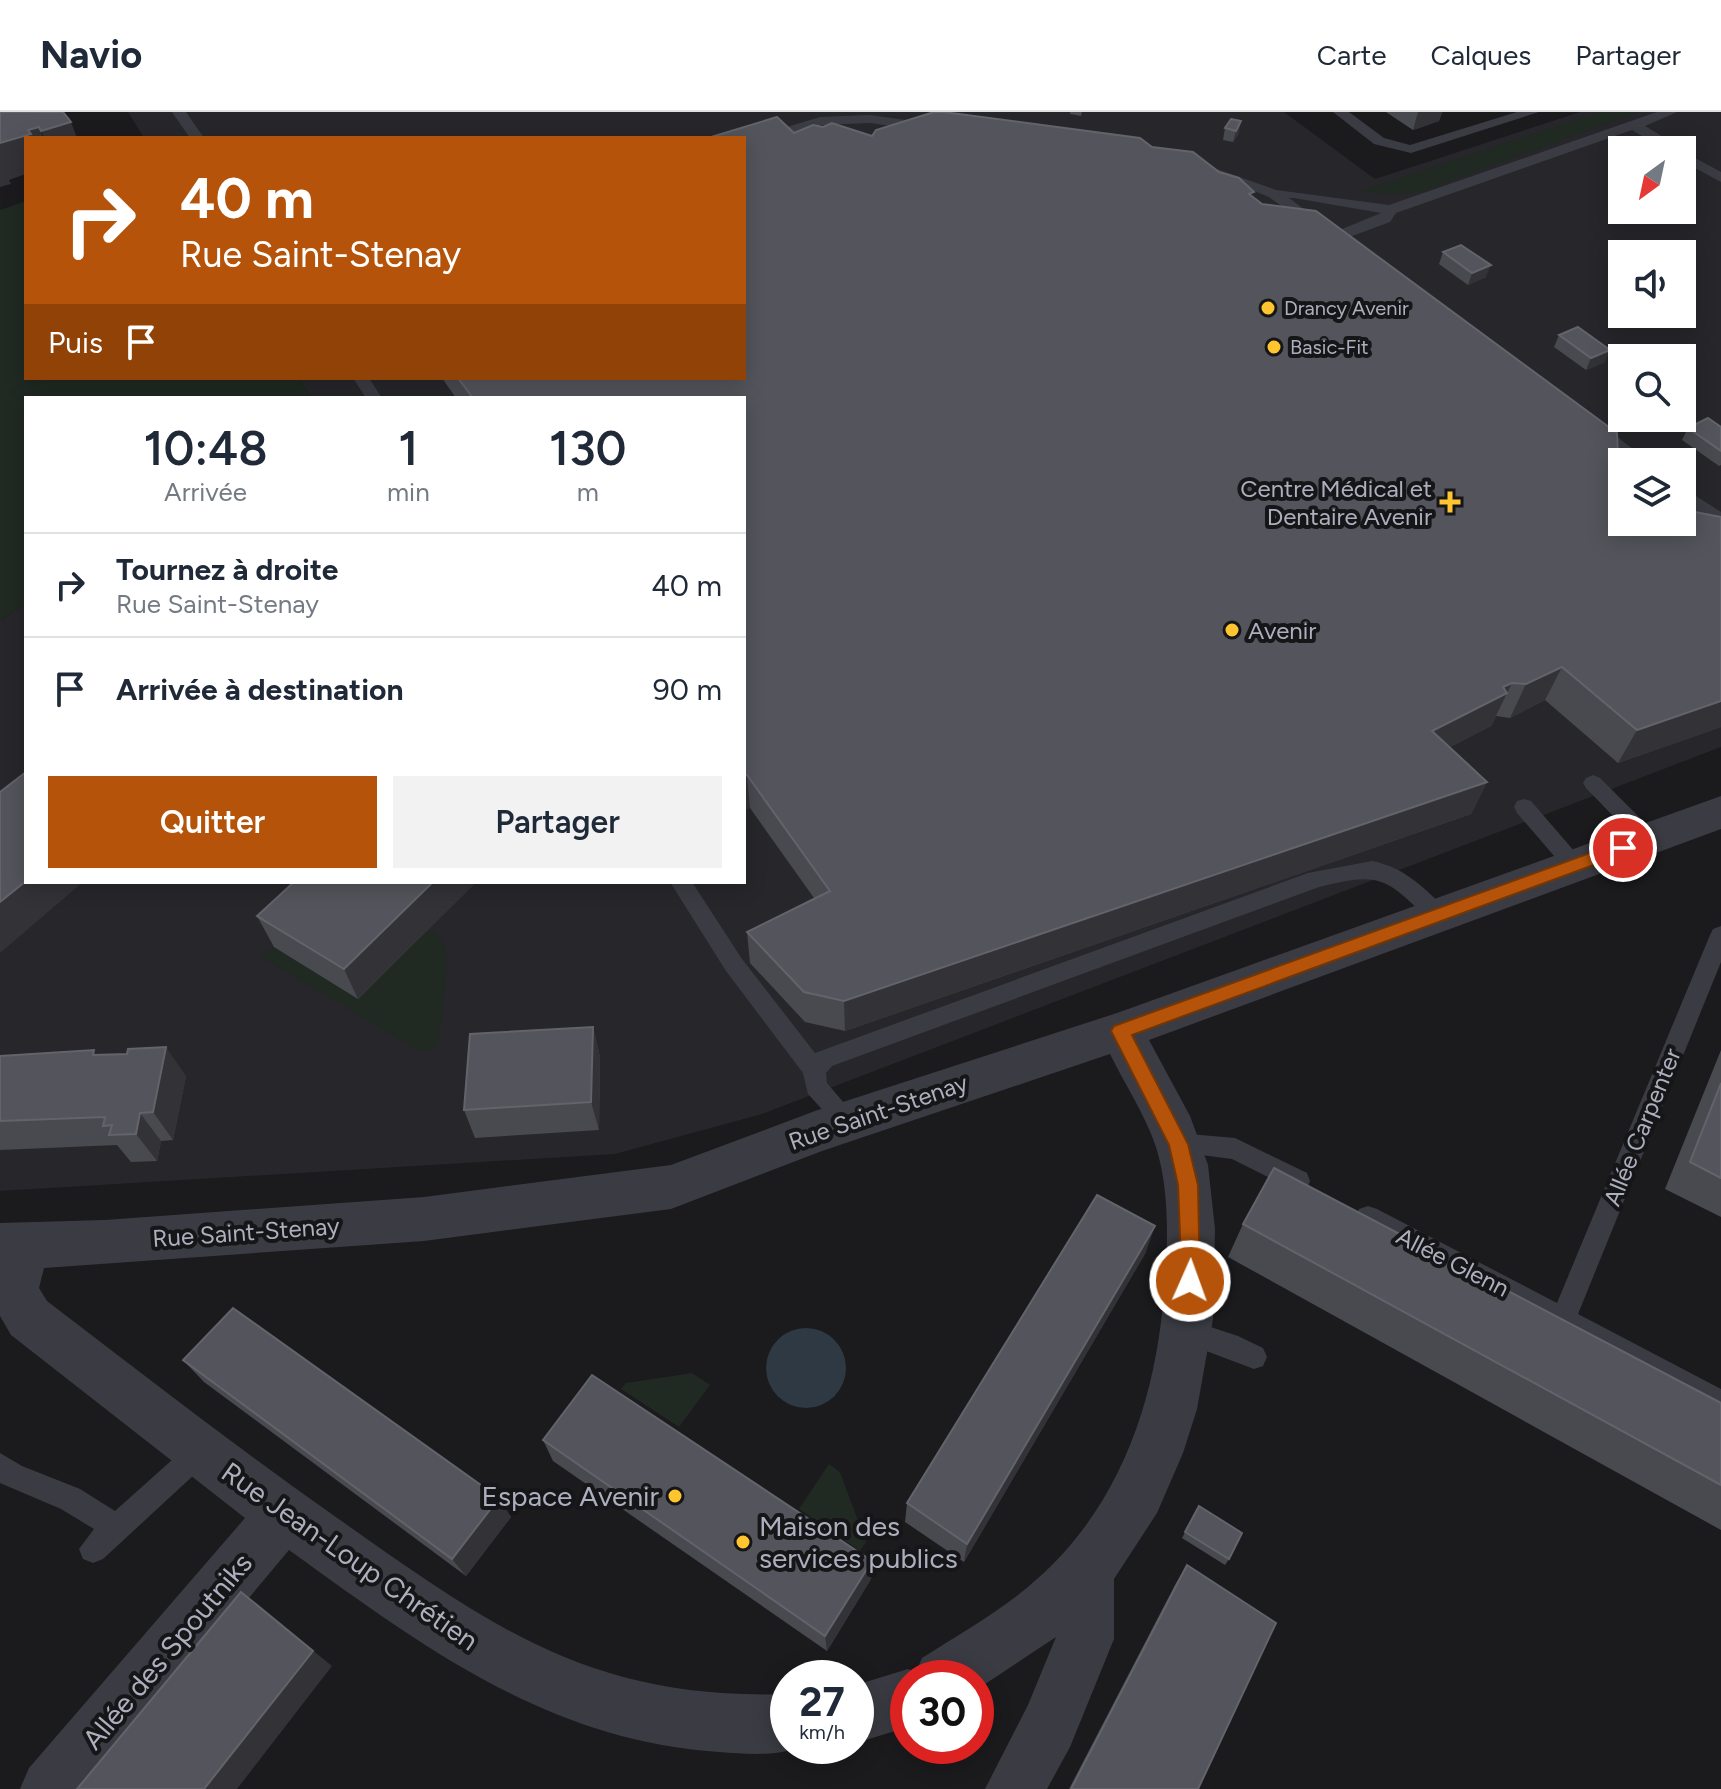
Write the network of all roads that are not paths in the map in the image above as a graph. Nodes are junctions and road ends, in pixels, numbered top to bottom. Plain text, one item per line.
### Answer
1 (179, 112) edge
2 (1340, 112) edge
3 (1532, 112) edge
4 (1670, 112) edge
5 (1634, 125) junction
6 (942, 129) edge
7 (196, 136) edge
8 (1652, 136) edge
9 (746, 144) edge
10 (1696, 163) edge
11 (1201, 170) edge
12 (1721, 178) edge
13 (1274, 194) junction
14 (1390, 210) junction
15 (1333, 238) junction
16 (1357, 253) edge
17 (1582, 418) edge
18 (1622, 448) edge
19 (1696, 503) edge
20 (1721, 521) edge
21 (1593, 783) dead end
22 (1524, 807) dead end
23 (1717, 819) edge
24 (1648, 839) junction
25 (1574, 865) junction
26 (682, 884) edge
27 (1438, 915) junction
28 (1721, 935) edge
29 (1121, 1031) junction
30 (814, 1070) junction
31 (848, 1122) junction
32 (1178, 1144) junction
33 (1317, 1191) edge
34 (1345, 1205) edge
35 (13, 1245) edge
36 (1563, 1319) junction
37 (1186, 1331) junction
38 (1254, 1357) dead end
39 (1721, 1403) edge
40 (200, 1452) junction
41 (0, 1466) edge
42 (284, 1514) junction
43 (117, 1528) junction
44 (93, 1549) dead end
45 (1086, 1571) junction
46 (969, 1660) edge
47 (770, 1722) edge
48 (50, 1789) edge
49 (1015, 1789) edge

1 - 7 lane
2 - 3 lane
4 - 5 lane
5 - 8 lane
5 - 14 lane
6 - 9 lane
10 - 12 lane
11 - 13 lane
13 - 14 lane
13 - 15 lane
14 - 15 lane
15 - 16 lane
17 - 18 lane
19 - 20 lane
21 - 24 lane
22 - 25 lane
23 - 24 street, Rue Saint-Stenay
24 - 25 street, Rue Saint-Stenay
25 - 27 street, Rue Saint-Stenay
26 - 30 lane
27 - 29 street, Rue Saint-Stenay
27 - 30 lane
28 - 36 lane, Allée Carpenter
29 - 31 street, Rue Saint-Stenay
29 - 32 street
30 - 31 lane
31 - 35 street, Rue Saint-Stenay
32 - 33 lane
32 - 37 street
34 - 36 lane, Allée Glenn
35 - 40 street, Rue Jean-Loup Chrétien
36 - 39 lane, Allée Glenn
37 - 38 lane
37 - 45 street
40 - 42 street, Rue Jean-Loup Chrétien
40 - 43 lane
41 - 43 lane
42 - 47 street, Rue Jean-Loup Chrétien
42 - 48 street, Allée des Spoutniks
43 - 44 lane
45 - 46 street
45 - 49 street

